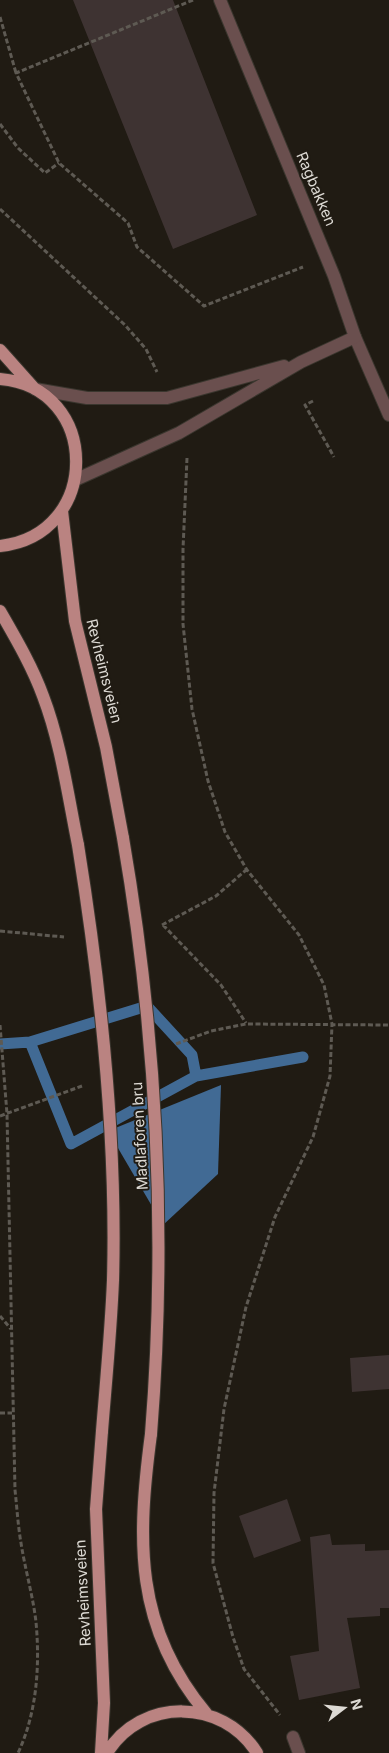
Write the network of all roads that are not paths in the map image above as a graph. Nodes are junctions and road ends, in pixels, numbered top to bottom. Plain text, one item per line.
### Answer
1 (220, 0) edge
2 (356, 338) junction
3 (0, 350) edge
4 (301, 362) junction
5 (0, 379) edge
6 (35, 389) junction
7 (389, 415) edge
8 (75, 480) junction
9 (62, 511) junction
10 (0, 546) edge
11 (0, 611) edge
12 (123, 838) joint
13 (102, 1431) joint
14 (206, 1713) junction
15 (293, 1738) road end
16 (101, 1753) edge
17 (108, 1753) edge
18 (257, 1753) edge
19 (299, 1753) edge

1 - 2 street, Ragbakken
2 - 4 street
2 - 7 street, Ragbakken
3 - 6 main road
4 - 6 street
4 - 8 street
5 - 6 main road
6 - 8 main road
8 - 9 main road
9 - 10 main road
9 - 12 main road, Revheimsveien
11 - 13 main road, Madlaforen bru, bridge
12 - 14 main road, Madlaforen bru, bridge
13 - 16 main road, Revheimsveien
14 - 17 main road
14 - 18 main road
15 - 19 street

